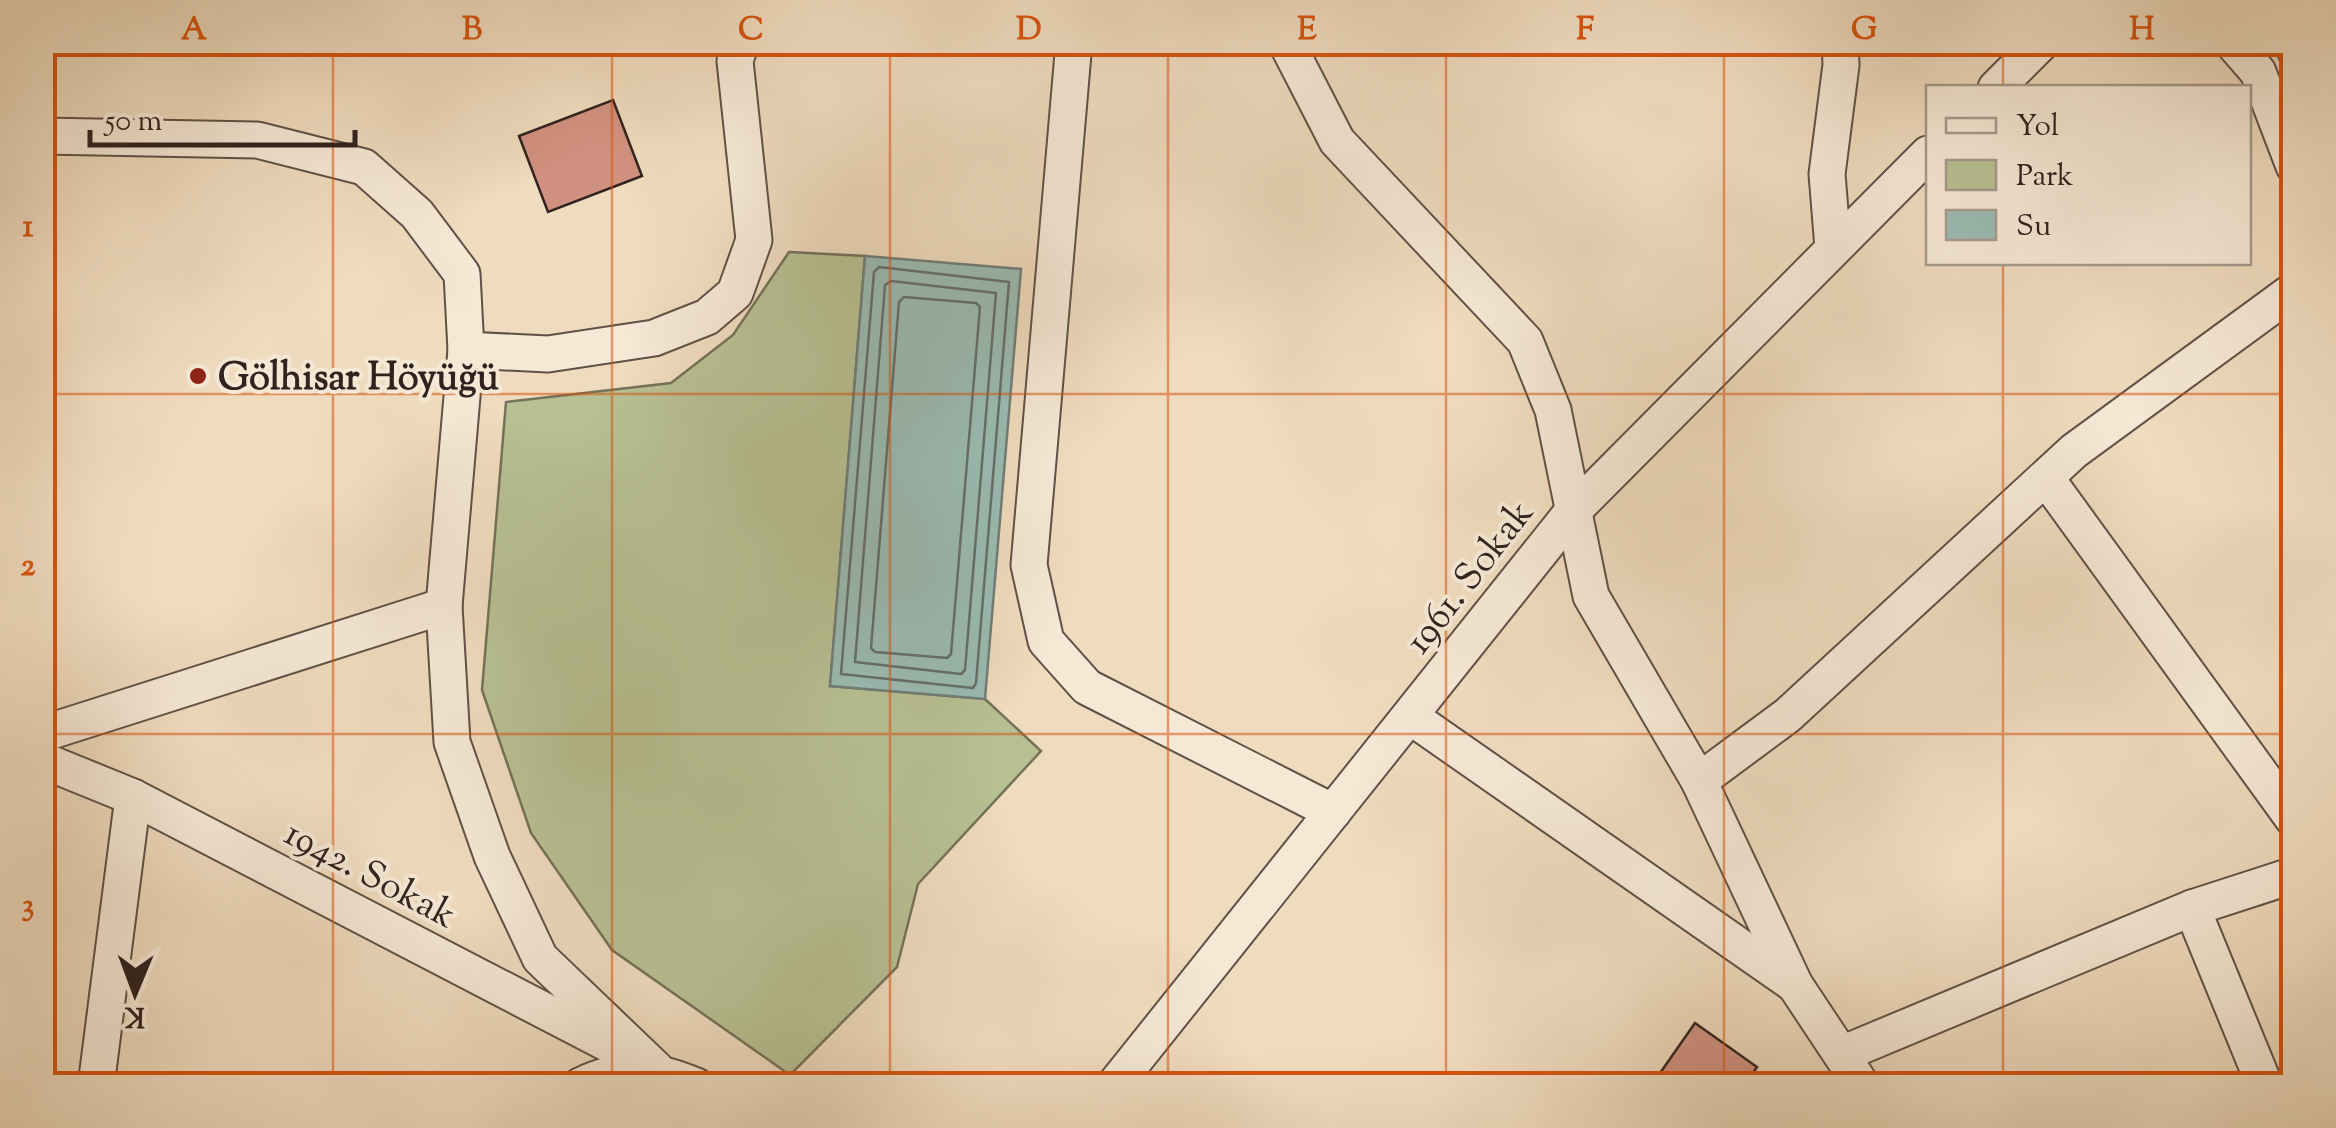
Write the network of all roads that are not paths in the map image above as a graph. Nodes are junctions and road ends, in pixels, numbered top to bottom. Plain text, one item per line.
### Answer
1 (741, 42) edge
2 (1074, 42) edge
3 (1286, 42) edge
4 (1840, 42) edge
5 (2042, 42) edge
6 (2232, 42) edge
7 (1999, 85) edge
8 (42, 136) edge
9 (1926, 156) edge
10 (2294, 166) edge
11 (1833, 248) junction
12 (2294, 290) edge
13 (466, 350) junction
14 (2046, 478) junction
15 (1574, 511) junction
16 (444, 606) junction
17 (1412, 716) junction
18 (42, 734) edge
19 (42, 760) edge
20 (1699, 781) junction
21 (132, 796) junction
22 (1333, 812) junction
23 (2294, 820) edge
24 (2294, 875) edge
25 (2192, 908) junction
26 (1795, 985) junction
27 (1842, 1054) junction
28 (656, 1069) junction
29 (96, 1086) edge
30 (580, 1086) edge
31 (696, 1086) edge
32 (1114, 1086) edge
33 (1862, 1086) edge
34 (2265, 1086) edge

1 - 13 street
2 - 22 street
3 - 15 street
4 - 11 street
5 - 7 street
6 - 10 street
8 - 13 street
9 - 11 street, 1961. Sokak
11 - 15 street, 1961. Sokak
12 - 14 street
13 - 16 street
14 - 20 street
14 - 23 street
15 - 17 street, 1961. Sokak
15 - 20 street
16 - 18 street
16 - 28 street
17 - 22 street, 1961. Sokak
17 - 26 street
19 - 21 street, 1942. Sokak
20 - 26 street
21 - 28 street, 1942. Sokak
21 - 29 street
22 - 32 street, 1961. Sokak
24 - 25 street
25 - 27 street
25 - 34 street
26 - 27 street
27 - 33 street
28 - 30 street
28 - 31 street, 1942. Sokak

